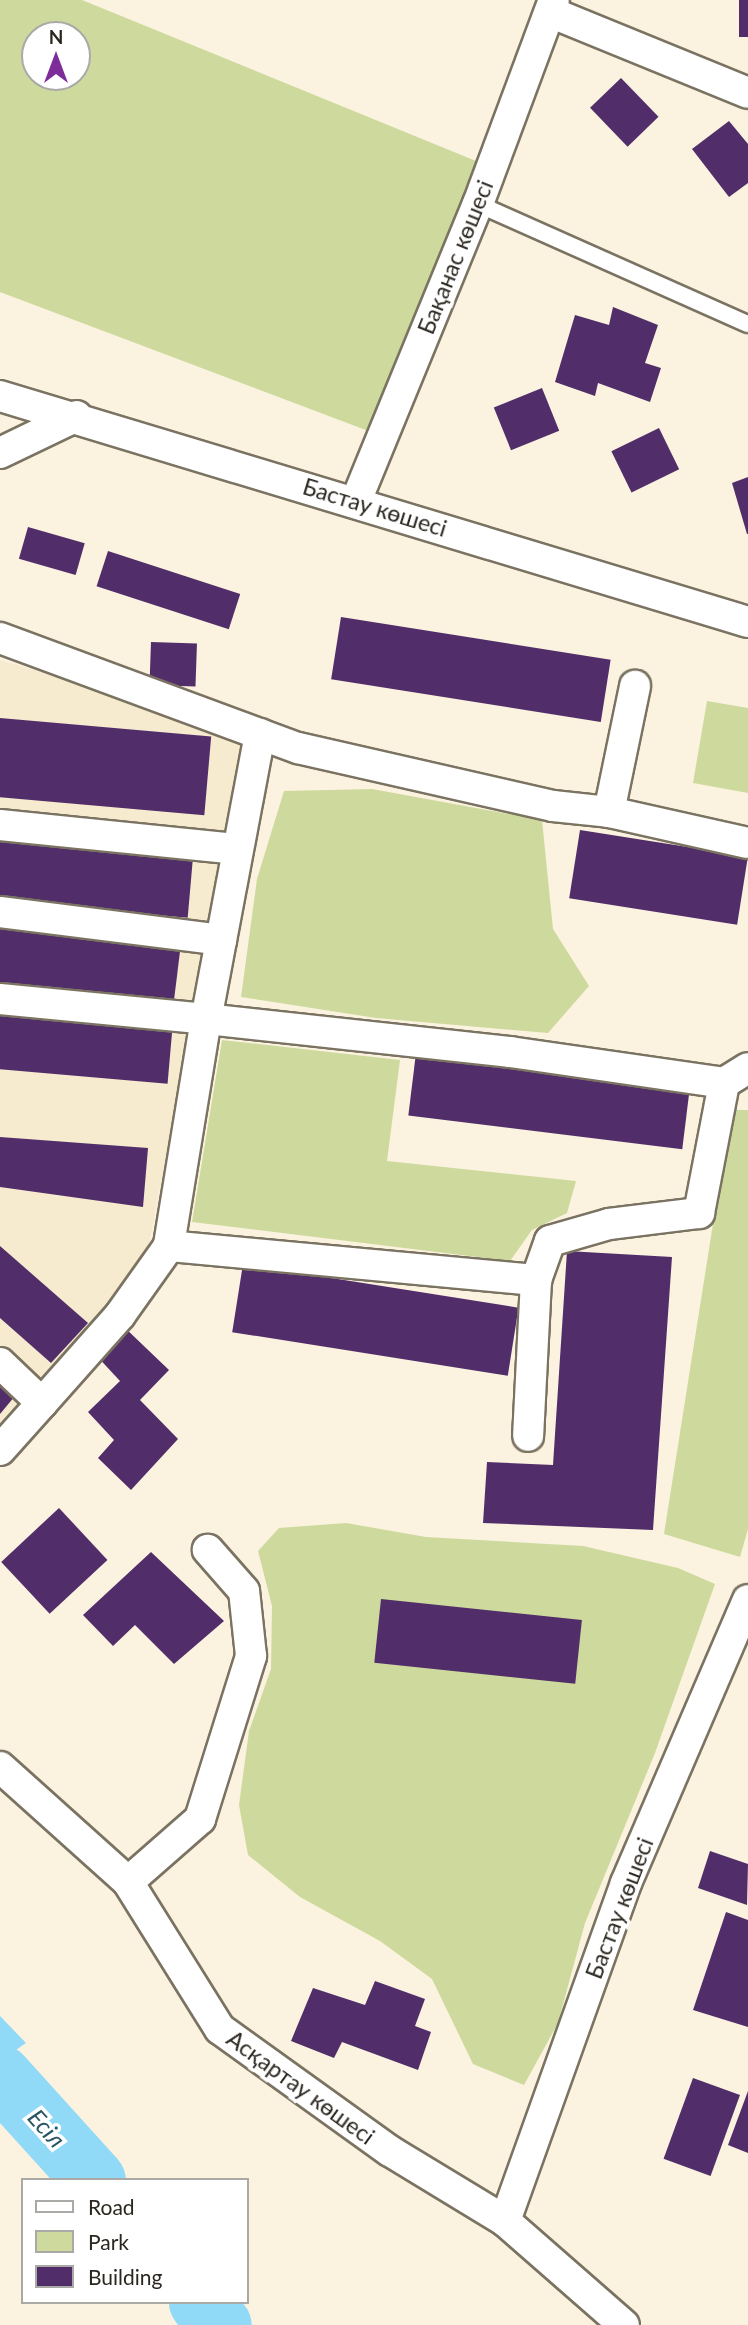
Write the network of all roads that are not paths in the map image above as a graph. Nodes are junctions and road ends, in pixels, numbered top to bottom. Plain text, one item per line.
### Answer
1 (552, 6) edge
2 (748, 93) edge
3 (478, 204) junction
4 (748, 324) edge
5 (0, 396) edge
6 (77, 416) junction
7 (0, 453) edge
8 (356, 500) junction
9 (748, 622) edge
10 (0, 638) edge
11 (635, 686) dead end
12 (260, 734) junction
13 (609, 812) junction
14 (0, 825) edge
15 (748, 844) edge
16 (238, 849) junction
17 (0, 912) edge
18 (221, 940) junction
19 (0, 999) edge
20 (206, 1019) junction
21 (736, 1075) edge
22 (169, 1245) junction
23 (536, 1280) junction
24 (0, 1363) edge
25 (43, 1403) junction
26 (528, 1436) dead end
27 (0, 1450) edge
28 (208, 1550) dead end
29 (748, 1600) edge
30 (0, 1766) edge
31 (128, 1882) junction
32 (505, 2221) junction
33 (624, 2325) edge

1 - 2 street, Бақанас көшесі
1 - 3 street, Бақанас көшесі
3 - 4 lane
3 - 8 street, Бақанас көшесі
5 - 6 street, Бастау көшесі
6 - 7 street
6 - 8 street, Бастау көшесі
8 - 9 street, Бастау көшесі
10 - 12 street
11 - 13 street
12 - 13 street
12 - 16 street
13 - 15 street
14 - 16 street
16 - 18 street
17 - 18 street
18 - 20 street
19 - 20 street
20 - 21 street
20 - 22 street
21 - 23 street
22 - 23 street
22 - 25 street
23 - 26 street
24 - 25 street
25 - 27 street
28 - 31 street
29 - 32 street, Бастау көшесі
30 - 31 street, Асқартау көшесі
31 - 32 street, Асқартау көшесі
32 - 33 street, Асқартау көшесі

